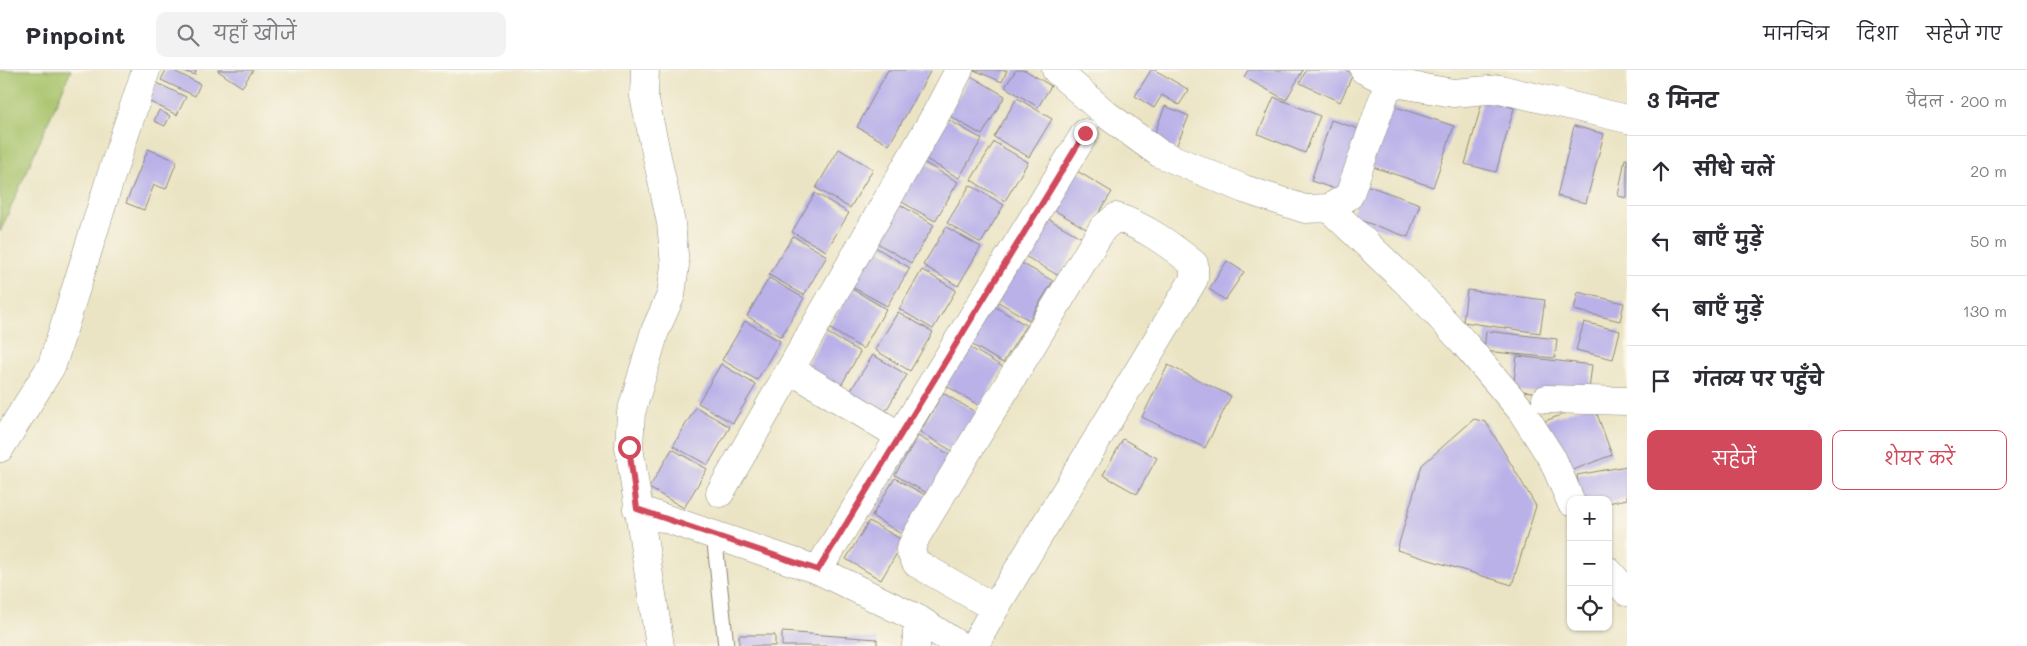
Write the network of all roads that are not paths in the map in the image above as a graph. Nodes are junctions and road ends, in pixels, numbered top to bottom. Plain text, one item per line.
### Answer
1 (146, 70) edge
2 (645, 70) edge
3 (958, 70) edge
4 (1056, 70) edge
5 (1364, 70) edge
6 (1499, 80) edge
7 (1389, 82) junction
8 (1627, 119) edge
9 (1085, 133) dead end
10 (1329, 208) junction
11 (790, 370) junction
12 (1546, 400) dead end
13 (1627, 401) edge
14 (900, 436) junction
15 (0, 448) edge
16 (720, 493) dead end
17 (1568, 496) edge
18 (637, 509) junction
19 (714, 534) junction
20 (818, 570) junction
21 (1612, 575) edge
22 (1627, 592) edge
23 (995, 608) junction
24 (918, 619) junction
25 (660, 646) edge
26 (726, 646) edge
27 (916, 646) edge
28 (960, 646) edge
29 (974, 646) edge

1 - 15 street
2 - 18 street
3 - 11 street
4 - 10 street
5 - 7 street
6 - 7 street
6 - 8 street
7 - 10 street
9 - 14 street
10 - 17 street
11 - 14 street
11 - 16 street
12 - 13 street
14 - 20 street
18 - 19 street
18 - 25 street
19 - 20 street
19 - 26 lane
20 - 24 street
21 - 22 street
23 - 23 street
23 - 29 street
24 - 27 street
24 - 28 street

